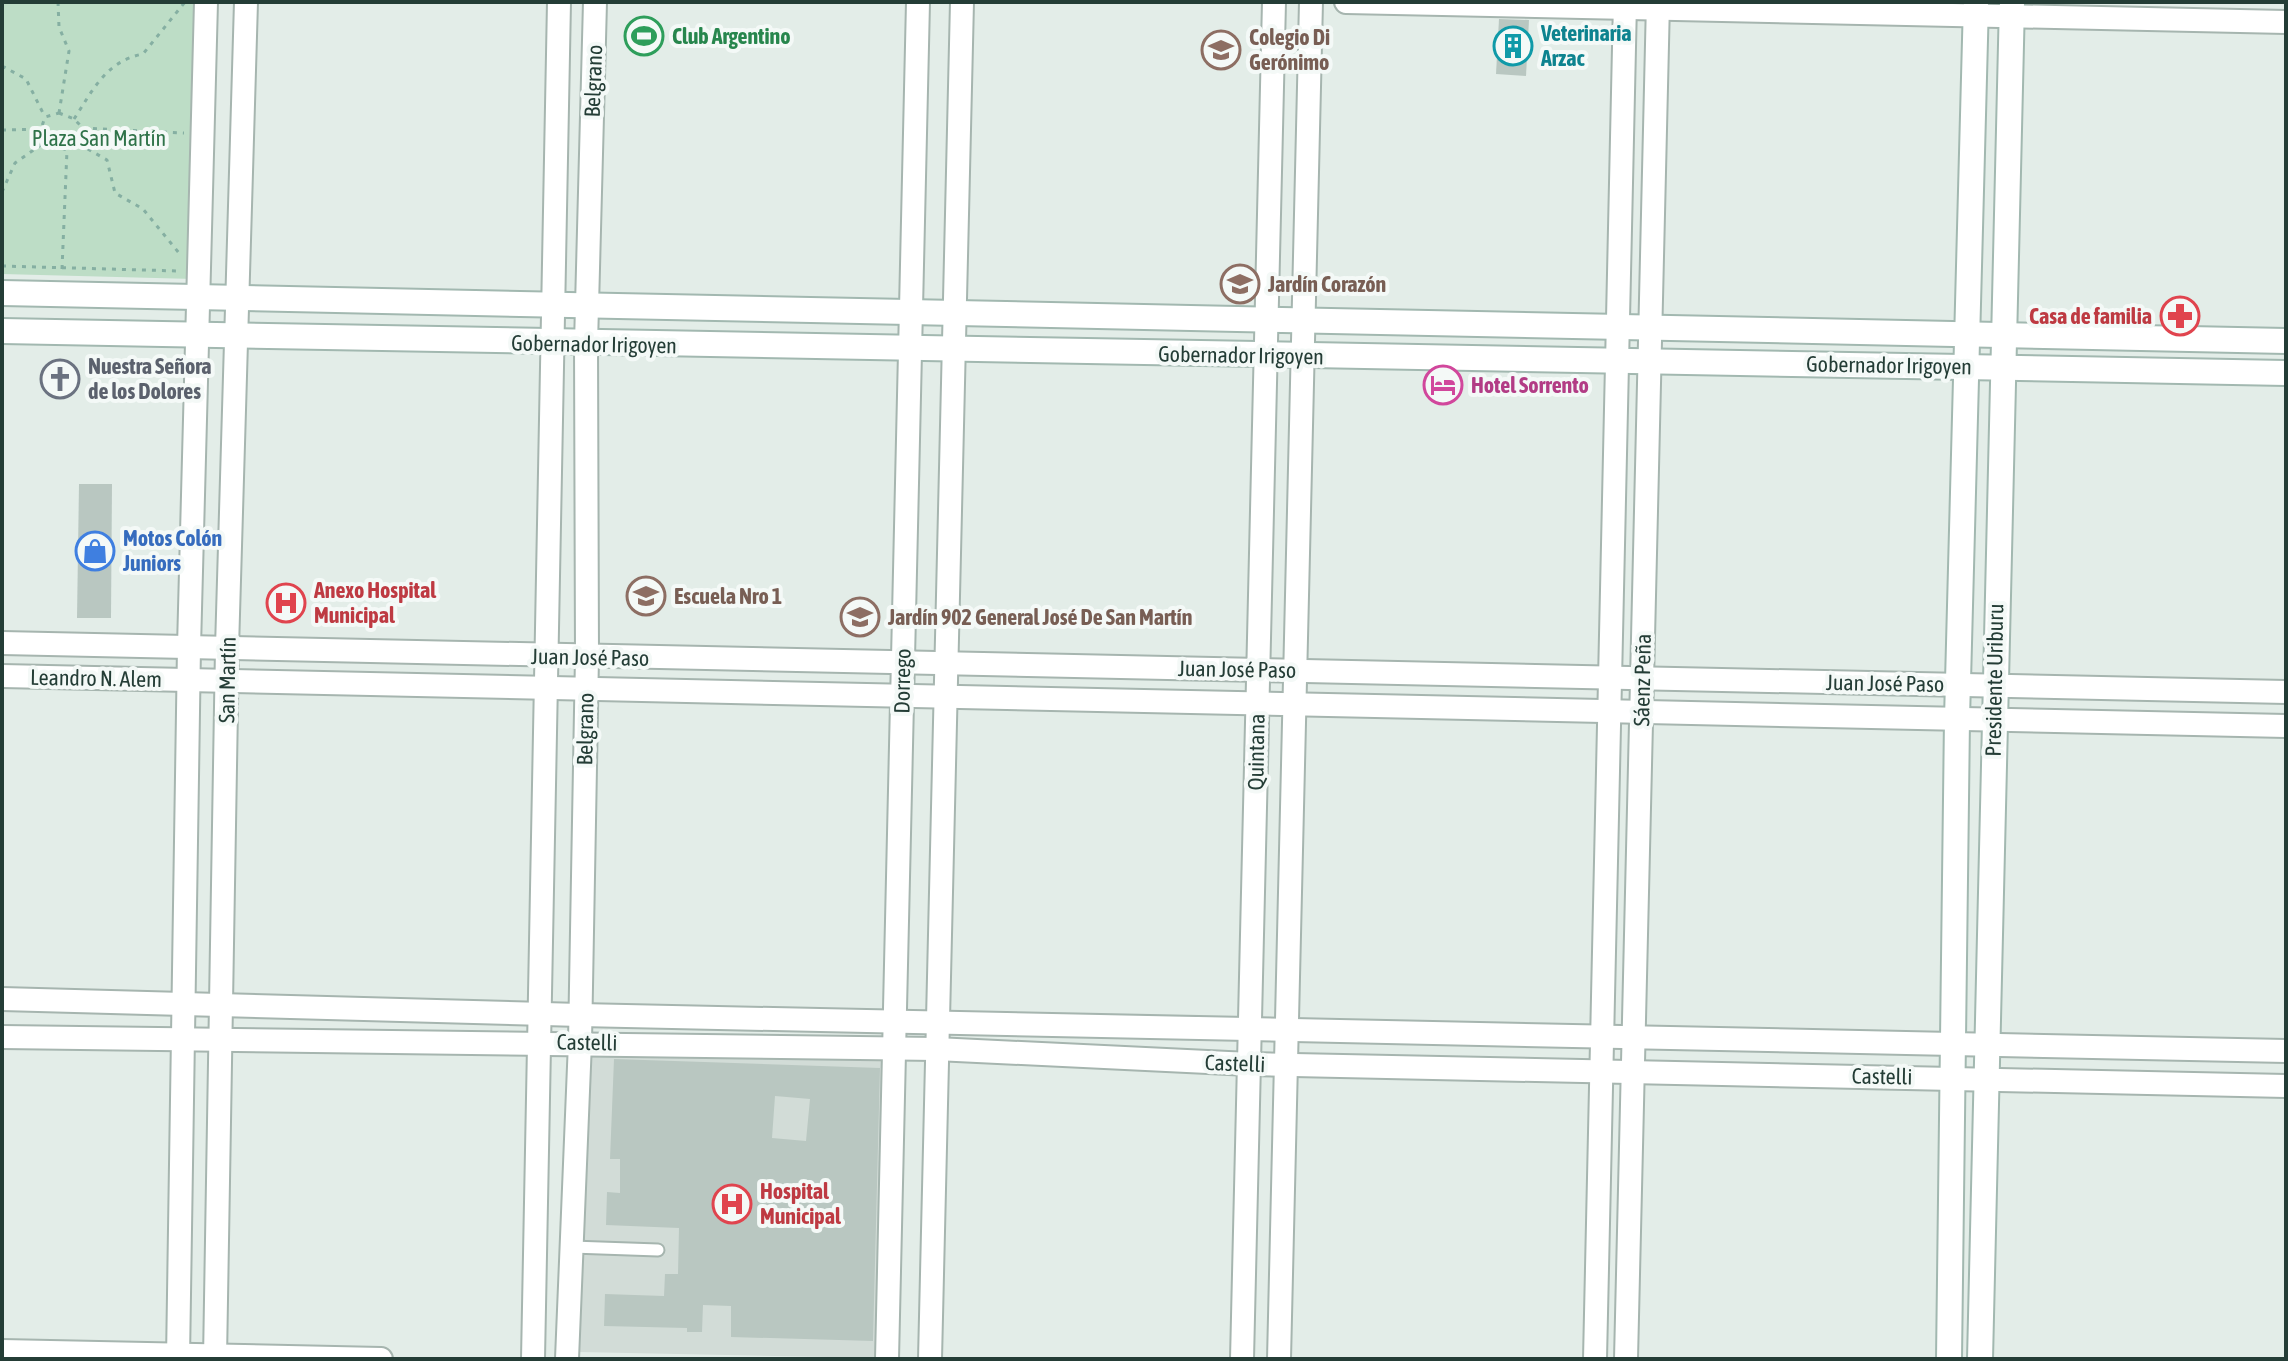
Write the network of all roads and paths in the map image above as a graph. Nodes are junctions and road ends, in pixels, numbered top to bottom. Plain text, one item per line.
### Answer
1 (58, 2) edge
2 (185, 2) edge
3 (206, 2) edge
4 (246, 2) edge
5 (559, 2) edge
6 (595, 2) edge
7 (918, 2) edge
8 (962, 2) edge
9 (1274, 2) edge
10 (1311, 2) edge
11 (1346, 2) edge
12 (1625, 5) edge
13 (1658, 5) edge
14 (1976, 9) edge
15 (2012, 9) edge
16 (2286, 22) edge
17 (2, 66) edge
18 (59, 113) junction
19 (45, 117) junction
20 (74, 119) junction
21 (83, 128) junction
22 (41, 129) junction
23 (2, 130) edge
24 (190, 133) dead end
25 (45, 142) junction
26 (79, 144) junction
27 (67, 150) junction
28 (2, 192) edge
29 (184, 261) dead end
30 (2, 266) edge
31 (62, 269) junction
32 (190, 271) dead end
33 (2, 293) edge
34 (57, 294) junction
35 (198, 297) junction
36 (237, 298) junction
37 (551, 305) junction
38 (587, 306) junction
39 (911, 312) junction
40 (954, 313) junction
41 (1267, 319) junction
42 (1304, 320) junction
43 (1618, 326) junction
44 (1650, 326) junction
45 (2, 331) edge
46 (1967, 332) junction
47 (57, 333) junction
48 (2003, 333) junction
49 (197, 336) junction
50 (236, 336) junction
51 (2286, 341) edge
52 (550, 343) junction
53 (586, 344) junction
54 (910, 349) junction
55 (953, 350) junction
56 (1266, 355) junction
57 (1303, 356) junction
58 (1617, 361) junction
59 (1649, 361) junction
60 (1966, 366) junction
61 (2002, 366) junction
62 (2286, 373) edge
63 (2, 643) edge
64 (189, 647) junction
65 (227, 648) junction
66 (587, 656) junction
67 (549, 657) junction
68 (903, 662) junction
69 (946, 663) junction
70 (1258, 670) junction
71 (1295, 671) junction
72 (2, 676) edge
73 (1610, 677) junction
74 (1642, 678) junction
75 (189, 680) junction
76 (226, 681) junction
77 (1958, 685) junction
78 (1994, 685) junction
79 (548, 686) junction
80 (586, 687) junction
81 (2286, 692) edge
82 (902, 696) junction
83 (945, 697) junction
84 (1258, 704) junction
85 (1295, 704) junction
86 (1609, 711) junction
87 (1641, 712) junction
88 (1957, 719) junction
89 (1993, 719) junction
90 (2286, 726) edge
91 (2, 999) edge
92 (184, 1003) junction
93 (221, 1004) junction
94 (540, 1013) junction
95 (580, 1015) junction
96 (894, 1019) junction
97 (938, 1021) junction
98 (1250, 1028) junction
99 (1287, 1028) junction
100 (1602, 1036) junction
101 (1634, 1036) junction
102 (2, 1037) edge
103 (183, 1041) junction
104 (220, 1042) junction
105 (541, 1042) junction
106 (580, 1042) junction
107 (1954, 1043) junction
108 (1985, 1044) junction
109 (895, 1048) junction
110 (936, 1049) junction
111 (2286, 1051) edge
112 (1249, 1064) junction
113 (1286, 1065) junction
114 (1601, 1072) junction
115 (1633, 1072) junction
116 (1955, 1078) junction
117 (1984, 1080) junction
118 (2286, 1086) edge
119 (572, 1247) junction
120 (658, 1250) dead end
121 (2, 1351) edge
122 (178, 1357) edge
123 (215, 1357) edge
124 (381, 1359) edge
125 (533, 1359) edge
126 (567, 1359) edge
127 (887, 1359) edge
128 (930, 1359) edge
129 (1242, 1359) edge
130 (1279, 1359) edge
131 (1595, 1359) edge
132 (1626, 1359) edge
133 (1949, 1359) edge
134 (1980, 1359) edge

1 - 18 path
2 - 20 path
3 - 35 street, San Martín
4 - 36 street, San Martín
5 - 37 street, Belgrano
6 - 38 street, Belgrano
7 - 39 street, Dorrego
8 - 40 street, Dorrego
9 - 41 street, Quintana
10 - 42 street, Quintana
11 - 12 street
12 - 13 street
12 - 43 street, Sáenz Peña
13 - 14 street
13 - 44 street, Sáenz Peña
14 - 15 street
14 - 46 street, Presidente Uriburu
15 - 16 street
15 - 48 street, Presidente Uriburu
17 - 19 path
18 - 19 path
18 - 20 path
19 - 22 path
20 - 21 path
21 - 24 path
21 - 26 path
22 - 23 path
22 - 25 path
25 - 27 path
25 - 28 path
26 - 27 path
26 - 29 path
27 - 31 path
30 - 31 path
31 - 32 path
33 - 34 street, Gobernador Irigoyen
34 - 35 street, Gobernador Irigoyen
34 - 47 street
35 - 36 street, Gobernador Irigoyen
35 - 49 street, San Martín
36 - 37 street, Gobernador Irigoyen
36 - 50 street, San Martín
37 - 38 street, Gobernador Irigoyen
37 - 52 street, Belgrano
38 - 39 street, Gobernador Irigoyen
38 - 53 street, Belgrano
39 - 40 street, Gobernador Irigoyen
39 - 54 street, Dorrego
40 - 41 street, Gobernador Irigoyen
40 - 55 street, Dorrego
41 - 42 street, Gobernador Irigoyen
41 - 56 street, Quintana
42 - 43 street, Gobernador Irigoyen
42 - 57 street, Quintana
43 - 44 street, Gobernador Irigoyen
43 - 58 street, Sáenz Peña
44 - 46 street, Gobernador Irigoyen
44 - 59 street, Sáenz Peña
45 - 47 street, Gobernador Irigoyen
46 - 48 street, Gobernador Irigoyen
46 - 60 street, Presidente Uriburu
47 - 49 street, Gobernador Irigoyen
48 - 51 street, Gobernador Irigoyen
48 - 61 street, Presidente Uriburu
49 - 50 street, Gobernador Irigoyen
49 - 64 street, San Martín
50 - 52 street, Gobernador Irigoyen
50 - 65 street, San Martín
52 - 53 street, Gobernador Irigoyen
52 - 67 street, Belgrano
53 - 54 street, Gobernador Irigoyen
53 - 66 street, Belgrano
54 - 55 street, Gobernador Irigoyen
54 - 68 street, Dorrego
55 - 56 street, Gobernador Irigoyen
55 - 69 street, Dorrego
56 - 57 street, Gobernador Irigoyen
56 - 70 street, Quintana
57 - 58 street, Gobernador Irigoyen
57 - 71 street, Quintana
58 - 59 street, Gobernador Irigoyen
58 - 73 street, Sáenz Peña
59 - 60 street, Gobernador Irigoyen
59 - 74 street, Sáenz Peña
60 - 61 street, Gobernador Irigoyen
60 - 77 street, Presidente Uriburu
61 - 62 street, Gobernador Irigoyen
61 - 78 street, Presidente Uriburu
63 - 64 street, Leandro N. Alem
64 - 65 street, Juan José Paso
64 - 75 street, San Martín
65 - 67 street, Juan José Paso
65 - 76 street, San Martín
66 - 67 street, Juan José Paso
66 - 68 street, Juan José Paso
66 - 80 street, Belgrano
67 - 79 street, Belgrano
68 - 69 street, Juan José Paso
68 - 82 street, Dorrego
69 - 70 street, Juan José Paso
69 - 83 street, Dorrego
70 - 71 street, Juan José Paso
70 - 84 street, Quintana
71 - 73 street, Juan José Paso
71 - 85 street, Quintana
72 - 75 street, Leandro N. Alem
73 - 74 street, Juan José Paso
73 - 86 street, Sáenz Peña
74 - 77 street, Juan José Paso
74 - 87 street, Sáenz Peña
75 - 76 street, Juan José Paso
75 - 92 street, San Martín
76 - 79 street, Juan José Paso
76 - 93 street, San Martín
77 - 78 street, Juan José Paso
77 - 88 street, Presidente Uriburu
78 - 81 street, Juan José Paso
78 - 89 street, Presidente Uriburu
79 - 80 street, Juan José Paso
79 - 94 street, Belgrano
80 - 82 street, Juan José Paso
80 - 95 street, Belgrano
82 - 83 street, Juan José Paso
82 - 96 street, Dorrego
83 - 84 street, Juan José Paso
83 - 97 street, Dorrego
84 - 85 street, Juan José Paso
84 - 98 street, Quintana
85 - 86 street, Juan José Paso
85 - 99 street, Quintana
86 - 87 street, Juan José Paso
86 - 100 street, Sáenz Peña
87 - 88 street, Juan José Paso
87 - 101 street, Sáenz Peña
88 - 89 street, Juan José Paso
88 - 107 street, Presidente Uriburu
89 - 90 street, Juan José Paso
89 - 108 street, Presidente Uriburu
91 - 92 street, Castelli
92 - 93 street, Castelli
92 - 103 street, San Martín
93 - 94 street, Castelli
93 - 104 street, San Martín
94 - 95 street, Castelli
94 - 105 street, Belgrano
95 - 96 street, Castelli
95 - 106 street, Belgrano
96 - 97 street, Castelli
96 - 109 street, Dorrego
97 - 98 street, Castelli
97 - 110 street, Dorrego
98 - 99 street, Castelli
98 - 112 street, Quintana
99 - 100 street, Castelli
99 - 113 street, Quintana
100 - 101 street, Castelli
100 - 114 street, Sáenz Peña
101 - 107 street, Castelli
101 - 115 street, Sáenz Peña
102 - 103 street, Castelli
103 - 104 street, Castelli
103 - 122 street, San Martín
104 - 105 street, Castelli
104 - 123 street, San Martín
105 - 106 street, Castelli
105 - 125 street, Belgrano
106 - 109 street, Castelli
106 - 119 street, Belgrano
107 - 108 street, Castelli
107 - 116 street, Presidente Uriburu
108 - 111 street, Castelli
108 - 117 street, Presidente Uriburu
109 - 110 street, Castelli
109 - 127 street, Dorrego
110 - 112 street, Castelli
110 - 128 street, Dorrego
112 - 113 street, Castelli
112 - 129 street, Quintana
113 - 114 street, Castelli
113 - 130 street, Quintana
114 - 115 street, Castelli
114 - 131 street, Sáenz Peña
115 - 116 street, Castelli
115 - 132 street, Sáenz Peña
116 - 117 street, Castelli
116 - 133 street, Presidente Uriburu
117 - 118 street, Castelli
117 - 134 street, Presidente Uriburu
119 - 120 lane
119 - 126 street, Belgrano
121 - 122 street
122 - 123 street
123 - 124 street

